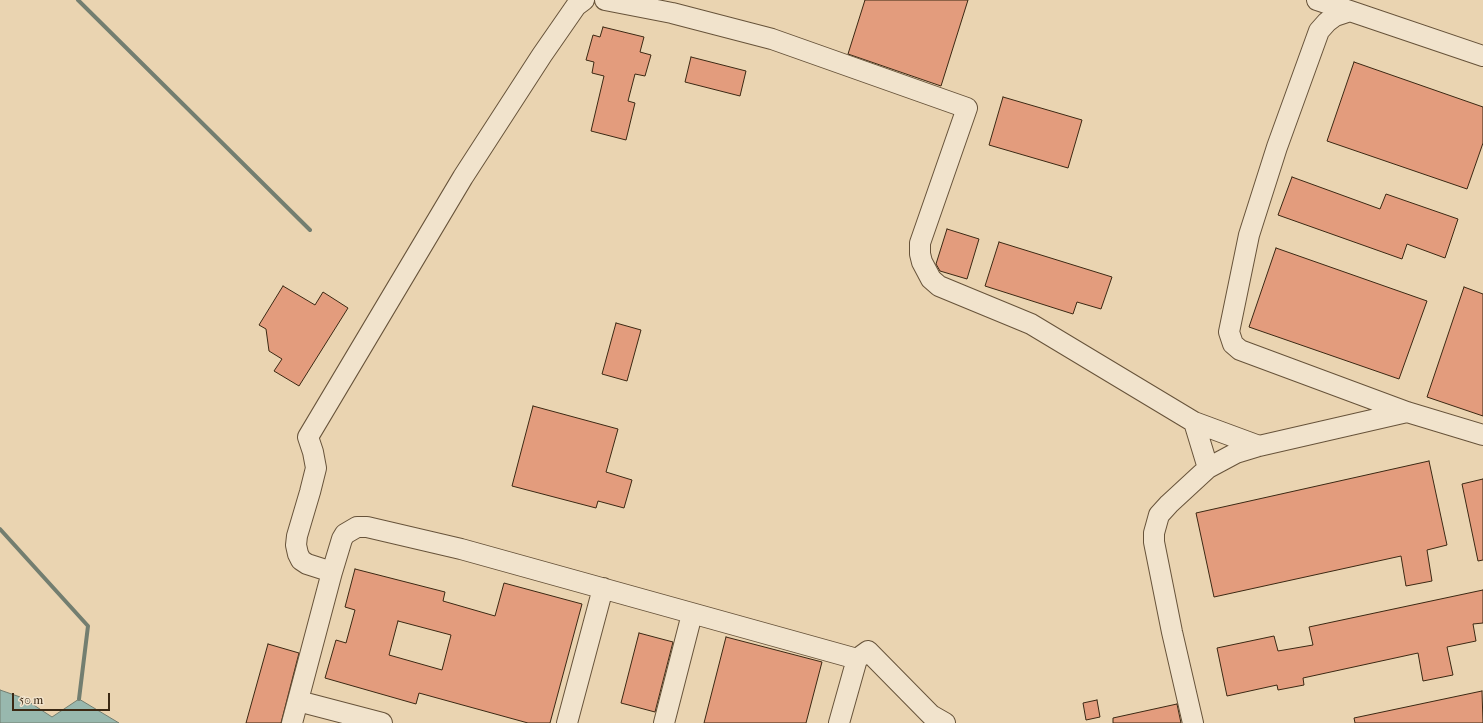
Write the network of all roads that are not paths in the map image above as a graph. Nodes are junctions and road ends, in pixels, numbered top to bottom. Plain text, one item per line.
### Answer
1 (584, 0) edge
2 (605, 0) edge
3 (1308, 0) edge
4 (1317, 0) edge
5 (1350, 11) junction
6 (1319, 31) junction
7 (1483, 56) edge
8 (1407, 412) junction
9 (1194, 422) junction
10 (1483, 435) edge
11 (1259, 446) junction
12 (1208, 468) junction
13 (332, 572) junction
14 (603, 588) junction
15 (692, 614) junction
16 (857, 659) junction
17 (298, 701) junction
18 (292, 723) edge
19 (382, 723) edge
20 (567, 723) edge
21 (664, 723) edge
22 (839, 723) edge
23 (945, 723) edge
24 (1193, 723) edge

1 - 13 lane
2 - 9 lane
3 - 6 lane
4 - 5 lane
5 - 6 lane
5 - 7 lane
6 - 8 lane
8 - 10 lane
8 - 11 lane
9 - 11 lane
9 - 12 lane
11 - 12 lane
12 - 24 lane
13 - 14 lane
13 - 17 lane
14 - 15 lane
14 - 20 lane
15 - 16 lane
15 - 21 lane
16 - 22 lane
16 - 23 lane
17 - 18 lane
17 - 19 lane

